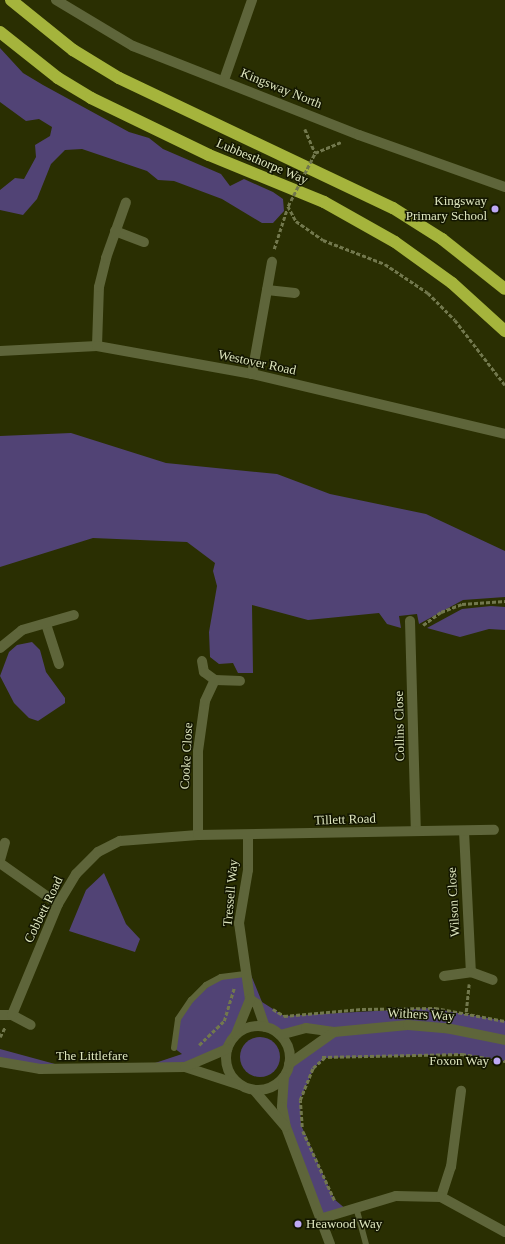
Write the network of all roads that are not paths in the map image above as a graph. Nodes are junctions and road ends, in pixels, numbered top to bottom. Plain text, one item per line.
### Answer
1 (11, 0) edge
2 (56, 0) edge
3 (252, 0) edge
4 (0, 32) edge
5 (224, 80) junction
6 (505, 187) edge
7 (126, 202) dead end
8 (115, 232) junction
9 (144, 242) dead end
10 (272, 262) road end
11 (505, 289) edge
12 (267, 290) junction
13 (295, 293) dead end
14 (505, 331) edge
15 (97, 346) junction
16 (0, 351) edge
17 (252, 374) junction
18 (505, 434) edge
19 (74, 615) dead end
20 (410, 621) dead end
21 (46, 624) junction
22 (0, 648) edge
23 (202, 661) dead end
24 (59, 664) dead end
25 (215, 680) junction
26 (240, 681) dead end
27 (416, 830) junction
28 (494, 830) dead end
29 (464, 831) junction
30 (198, 835) junction
31 (248, 837) junction
32 (5, 843) dead end
33 (0, 860) edge
34 (0, 863) edge
35 (58, 904) junction
36 (471, 972) junction
37 (242, 974) junction
38 (444, 976) dead end
39 (493, 980) dead end
40 (250, 999) junction
41 (0, 1015) edge
42 (12, 1015) junction
43 (31, 1025) dead end
44 (266, 1027) junction
45 (334, 1032) junction
46 (236, 1034) junction
47 (280, 1035) junction
48 (505, 1040) edge
49 (174, 1048) dead end
50 (227, 1049) junction
51 (0, 1062) edge
52 (289, 1064) junction
53 (184, 1067) junction
54 (284, 1077) junction
55 (240, 1085) junction
56 (254, 1090) junction
57 (461, 1091) dead end
58 (286, 1127) junction
59 (441, 1197) junction
60 (352, 1209) junction
61 (323, 1218) junction
62 (505, 1232) edge
63 (330, 1244) edge
64 (366, 1244) edge

1 - 11 highway, Lubbesthorpe Way
2 - 5 street, Kingsway North
3 - 5 street
4 - 14 highway, Lubbesthorpe Way
5 - 6 street, Kingsway North
7 - 8 street
8 - 9 street
8 - 15 street
10 - 12 street
12 - 13 street
12 - 17 street
15 - 16 street, Westover Road
15 - 17 street, Westover Road
17 - 18 street, Westover Road
19 - 21 street
20 - 27 street, Collins Close
21 - 22 street
21 - 24 street
23 - 25 street
25 - 26 street
25 - 30 street, Cooke Close
27 - 29 street, Tillett Road
27 - 31 street, Tillett Road
28 - 29 street, Tillett Road
29 - 36 street, Wilson Close
30 - 31 street, Tillett Road
30 - 35 street, Cobbett Road
31 - 37 street, Tressell Way
32 - 33 street
34 - 35 street
35 - 42 street, Cobbett Road
36 - 38 street
36 - 39 street
37 - 40 street, Tressell Way
37 - 49 lane
40 - 44 street, Tressell Way
40 - 46 street, Tressell Way
41 - 42 street
42 - 43 street
44 - 46 street
44 - 47 street
45 - 47 street, Withers Way
45 - 48 street, Withers Way
45 - 52 street
46 - 50 street
47 - 52 street
50 - 53 street, The Littlefare
50 - 55 street
51 - 53 street, The Littlefare
52 - 54 street
53 - 55 street, The Littlefare
54 - 56 street
54 - 58 street
55 - 56 street
56 - 58 street
57 - 59 street
58 - 61 street
59 - 60 street
59 - 62 street
60 - 61 street
60 - 64 lane
61 - 63 street

